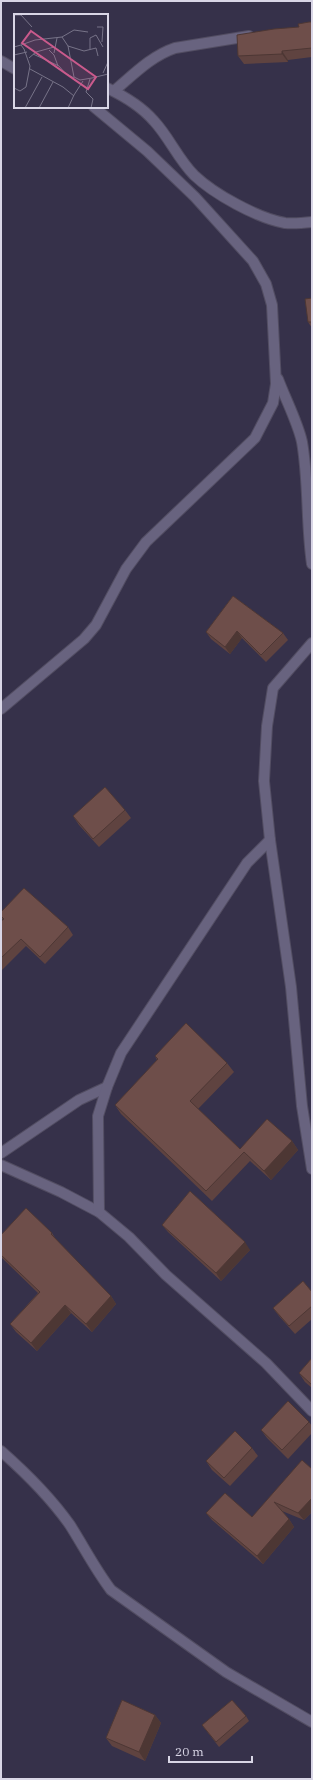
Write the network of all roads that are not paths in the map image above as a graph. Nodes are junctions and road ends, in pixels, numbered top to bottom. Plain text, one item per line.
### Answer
1 (258, 35) edge
2 (1, 61) edge
3 (14, 68) edge
4 (111, 89) edge
5 (95, 108) edge
6 (312, 222) edge
7 (276, 372) junction
8 (312, 564) edge
9 (312, 643) edge
10 (1, 709) edge
11 (270, 840) junction
12 (107, 1087) junction
13 (1, 1152) edge
14 (1, 1165) edge
15 (312, 1169) edge
16 (99, 1212) junction
17 (312, 1411) edge
18 (1, 1451) edge
19 (312, 1722) edge

1 - 4 street
2 - 3 street
4 - 6 street
5 - 7 street
7 - 8 street
7 - 10 street
9 - 11 street
11 - 12 street
11 - 15 street
12 - 13 street
12 - 16 street
14 - 16 street
16 - 17 street
18 - 19 street

